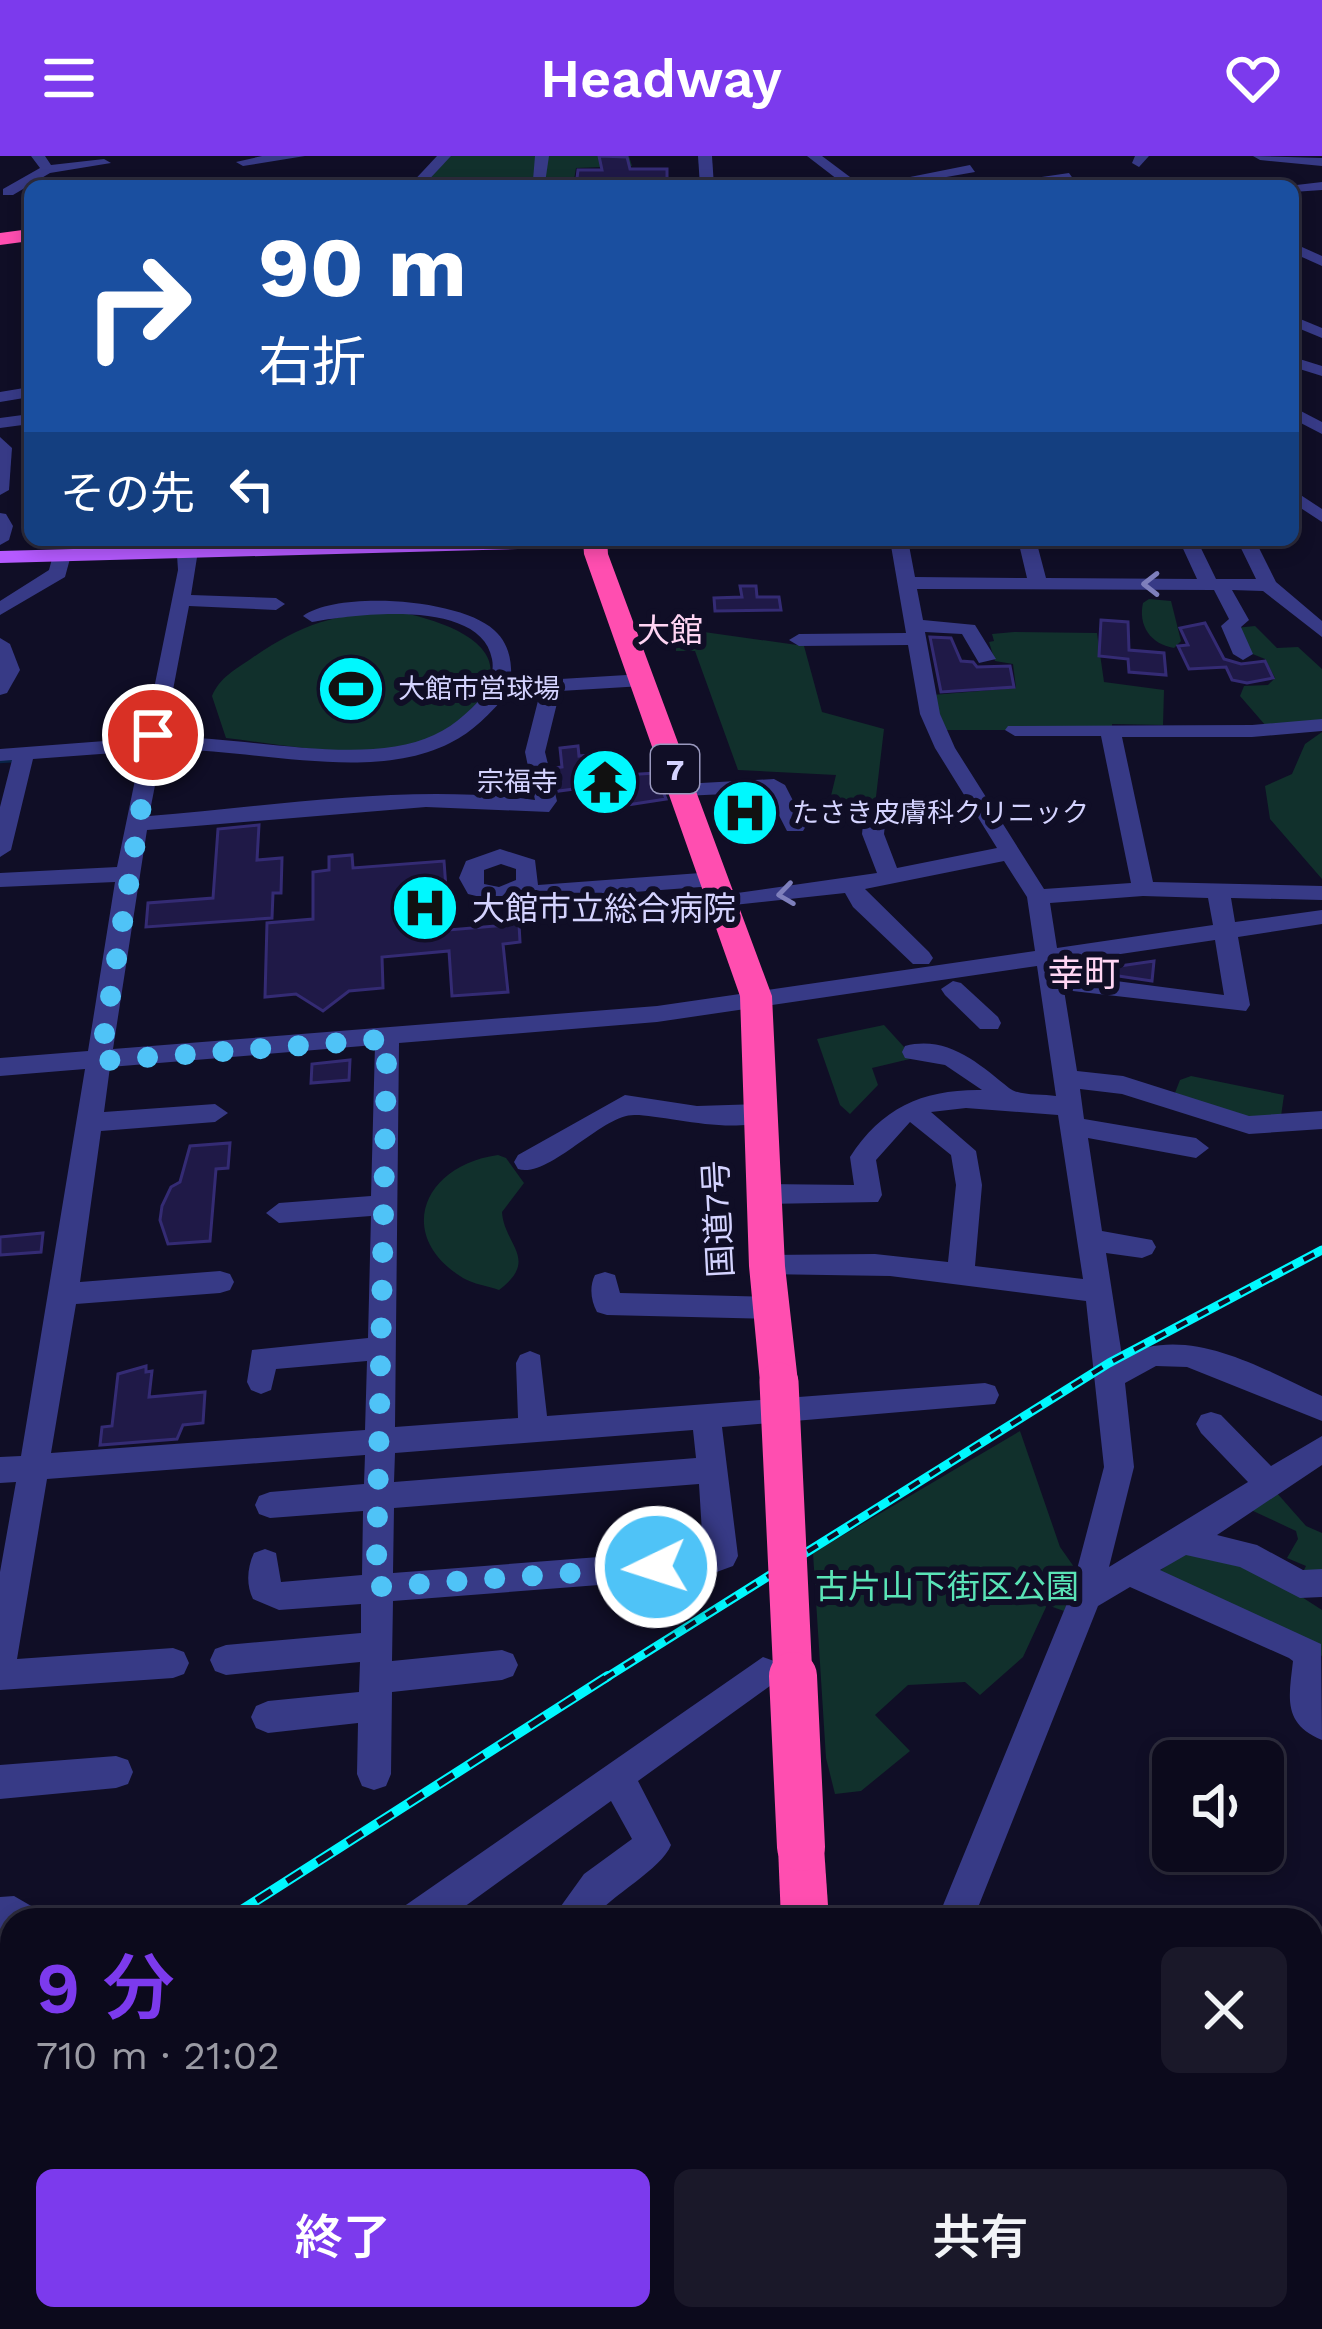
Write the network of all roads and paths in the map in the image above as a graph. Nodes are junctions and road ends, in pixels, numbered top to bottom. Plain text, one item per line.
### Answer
1 (298, 156) edge
2 (444, 156) edge
3 (542, 156) edge
4 (814, 156) edge
5 (983, 156) edge
6 (1260, 156) edge
7 (105, 159) edge
8 (242, 159) edge
9 (1322, 162) edge
10 (42, 163) edge
11 (974, 172) edge
12 (1069, 177) dead end
13 (422, 180) edge
14 (540, 180) dead end
15 (847, 180) edge
16 (916, 180) edge
17 (1048, 180) edge
18 (10, 193) edge
19 (1315, 307) dead end
20 (1299, 309) edge
21 (0, 442) edge
22 (0, 490) edge
23 (1299, 500) edge
24 (0, 518) edge
25 (1322, 520) edge
26 (0, 539) edge
27 (174, 546) edge
28 (187, 546) edge
29 (597, 546) edge
30 (900, 546) edge
31 (1028, 546) edge
32 (1192, 546) edge
33 (1249, 546) edge
34 (62, 555) junction
35 (0, 557) edge
36 (906, 583) junction
37 (1038, 584) junction
38 (1215, 585) junction
39 (1268, 585) junction
40 (181, 600) junction
41 (276, 604) dead end
42 (0, 608) edge
43 (312, 616) dead end
44 (1322, 631) edge
45 (914, 632) junction
46 (799, 640) dead end
47 (0, 644) edge
48 (1243, 654) dead end
49 (986, 659) dead end
50 (644, 680) junction
51 (551, 687) junction
52 (0, 689) edge
53 (501, 689) junction
54 (1322, 725) edge
55 (1016, 730) dead end
56 (1111, 733) junction
57 (150, 746) junction
58 (24, 753) junction
59 (0, 755) edge
60 (683, 790) junction
61 (876, 805) dead end
62 (136, 824) junction
63 (795, 826) dead end
64 (0, 850) edge
65 (1010, 854) junction
66 (530, 871) junction
67 (127, 874) junction
68 (889, 876) junction
69 (0, 880) edge
70 (716, 884) junction
71 (850, 885) junction
72 (1143, 889) junction
73 (1218, 890) junction
74 (1322, 893) edge
75 (511, 894) junction
76 (1038, 896) junction
77 (1322, 917) edge
78 (1224, 931) junction
79 (922, 958) dead end
80 (1050, 970) junction
81 (953, 989) dead end
82 (756, 997) junction
83 (989, 1023) dead end
84 (387, 1039) junction
85 (914, 1052) dead end
86 (100, 1061) junction
87 (0, 1067) edge
88 (1066, 1079) junction
89 (1004, 1100) junction
90 (911, 1109) junction
91 (214, 1113) dead end
92 (760, 1113) junction
93 (1072, 1117) junction
94 (1322, 1120) edge
95 (90, 1122) junction
96 (1196, 1148) dead end
97 (527, 1162) dead end
98 (764, 1194) junction
99 (382, 1204) junction
100 (279, 1213) dead end
101 (1090, 1240) junction
102 (1142, 1246) dead end
103 (767, 1266) junction
104 (961, 1274) junction
105 (220, 1282) dead end
106 (605, 1283) dead end
107 (1097, 1291) junction
108 (64, 1294) junction
109 (772, 1307) junction
110 (378, 1349) junction
111 (530, 1363) dead end
112 (1110, 1377) junction
113 (261, 1382) dead end
114 (985, 1395) dead end
115 (1322, 1409) edge
116 (706, 1416) junction
117 (1211, 1424) dead end
118 (533, 1430) junction
119 (378, 1441) junction
120 (1322, 1449) edge
121 (15, 1468) edge
122 (712, 1470) junction
123 (1269, 1484) junction
124 (376, 1497) junction
125 (270, 1504) dead end
126 (1183, 1541) junction
127 (265, 1563) dead end
128 (7, 1571) edge
129 (1130, 1572) junction
130 (376, 1587) junction
131 (1315, 1591) edge
132 (1086, 1596) junction
133 (226, 1660) dead end
134 (0, 1663) edge
135 (173, 1663) dead end
136 (502, 1665) dead end
137 (764, 1672) dead end
138 (0, 1676) edge
139 (375, 1677) junction
140 (268, 1717) dead end
141 (1322, 1724) edge
142 (116, 1772) dead end
143 (374, 1774) dead end
144 (618, 1779) junction
145 (0, 1782) edge
146 (433, 1908) edge
147 (579, 1908) edge
148 (805, 1908) edge
149 (960, 1908) edge

1 - 8 street
2 - 13 street
3 - 14 street
4 - 15 street
5 - 11 street
6 - 9 street
7 - 10 street
10 - 18 street
11 - 16 street
12 - 17 street
19 - 20 street
21 - 22 street
23 - 25 street
24 - 26 street
27 - 34 main road
28 - 40 street
29 - 50 highway, 国道7号 / 7
30 - 36 street
31 - 37 street
32 - 38 street
33 - 39 street
34 - 35 main road
34 - 42 street
36 - 37 street
36 - 45 street
38 -> 37 street
38 - 39 street
38 - 48 street
39 - 44 street
40 - 41 street
40 - 57 street
43 - 53 street
45 - 46 street
45 - 49 street
45 - 65 street
47 - 52 street
50 - 51 street
50 - 60 highway, 国道7号 / 7
51 - 53 street
51 - 62 street
53 - 57 street
54 - 56 street
55 - 56 street
56 - 72 street
57 - 58 street
57 - 62 street
58 - 59 street
58 - 64 street
60 - 63 street
60 - 70 highway, 国道7号 / 7
61 - 68 street
62 - 67 street
65 - 68 street
65 - 76 street
66 - 70 street
66 - 75 street
66 - 75 street
67 - 69 street
67 - 86 street
68 - 71 street
71 -> 70 street
70 - 75 street
70 - 82 highway, 国道7号 / 7
71 - 79 street
72 - 73 street
72 - 76 street
73 - 74 street
73 - 78 street
76 - 80 street
77 - 78 street
78 - 80 street
78 - 80 street
80 - 82 street
80 - 88 street
81 - 83 street
82 - 84 street
82 - 92 highway, 国道7号 / 7
84 - 86 street
84 - 99 street
85 - 89 street
86 - 87 street
86 - 95 street
88 - 93 street
88 - 94 street
89 - 90 street
89 - 93 street
90 - 98 street
90 - 104 street
91 - 95 street
92 - 97 street
92 - 98 highway, 国道7号 / 7
93 - 96 street
93 - 101 street
95 - 108 street
98 - 103 highway, 国道7号 / 7
99 - 100 street
99 - 110 street
101 - 102 street
101 - 107 street
103 - 104 street
103 - 109 highway, 国道7号 / 7
104 - 107 street
105 - 108 street
106 - 109 street
107 - 112 street
108 - 121 street
109 - 148 highway, 国道7号 / 7, bridge
110 - 113 street
110 - 119 street
111 - 118 street
112 - 115 street
112 - 132 street
114 - 116 street
116 - 118 street
116 - 122 street
117 - 123 street
118 - 119 street
119 - 121 street
119 - 124 street
120 - 123 street
121 - 128 street
122 - 124 street
122 - 130 street
123 - 126 street
124 - 125 street
124 - 130 street
126 - 129 street
126 - 131 street
127 - 130 street
128 - 134 street
129 - 132 street
129 - 141 street
130 - 139 street
132 - 149 street
133 - 139 street
135 - 138 street
136 - 139 street
137 - 144 street
139 - 140 street
139 - 143 street
142 - 145 street
144 - 146 street
144 - 147 street

